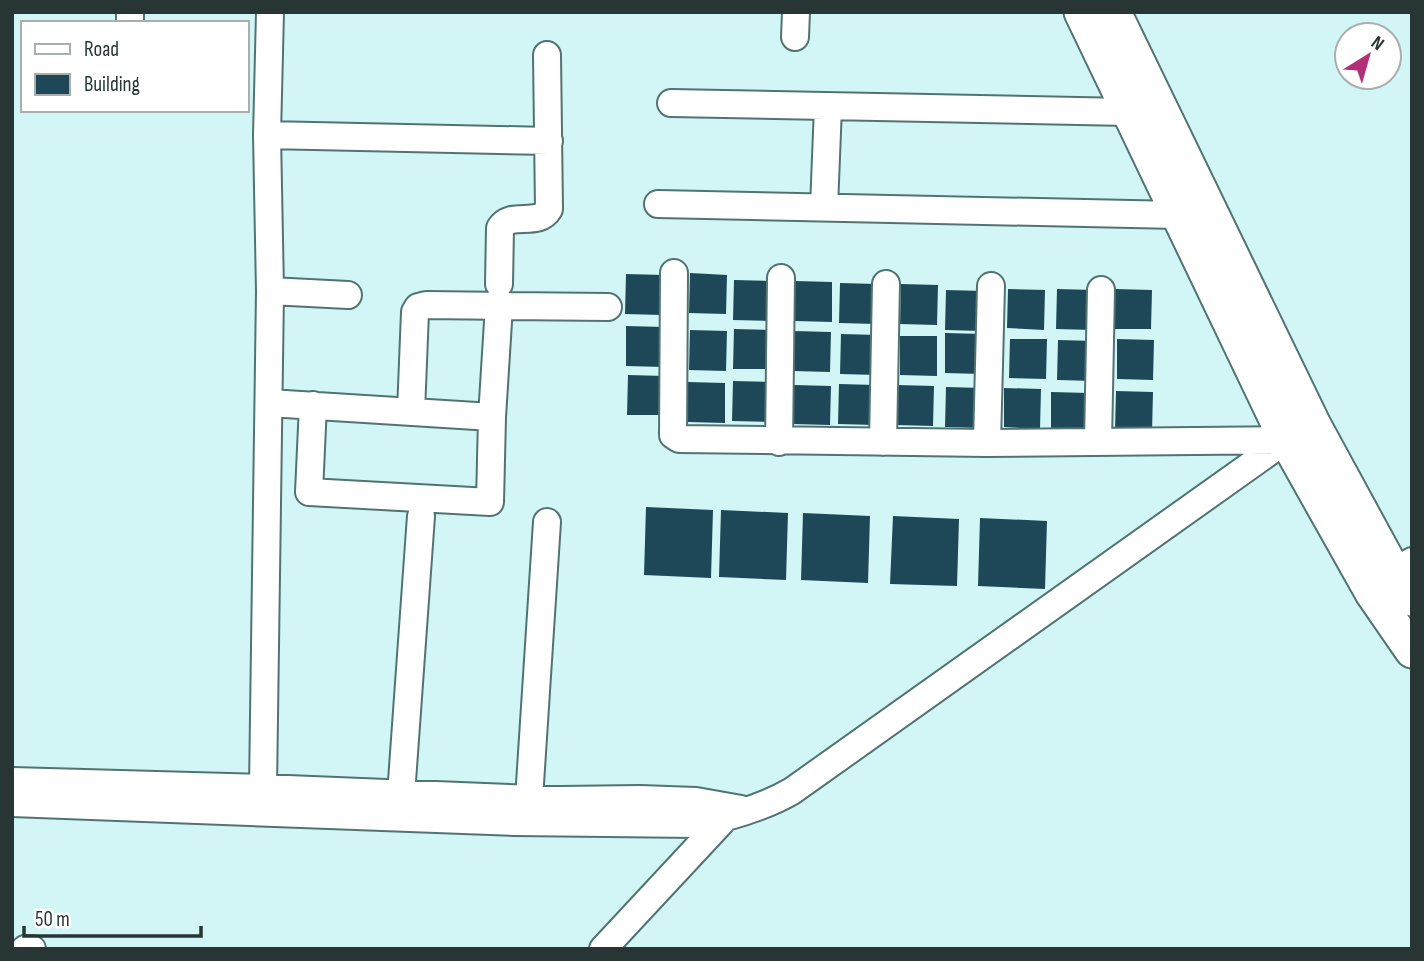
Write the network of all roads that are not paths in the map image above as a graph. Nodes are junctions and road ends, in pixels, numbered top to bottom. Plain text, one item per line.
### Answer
1 (270, 12) edge
2 (1081, 12) edge
3 (1114, 12) edge
4 (547, 55) dead end
5 (671, 103) dead end
6 (828, 107) junction
7 (1128, 112) junction
8 (267, 135) junction
9 (549, 141) junction
10 (658, 204) dead end
11 (824, 207) junction
12 (1177, 215) junction
13 (674, 273) dead end
14 (780, 278) dead end
15 (886, 284) dead end
16 (991, 286) dead end
17 (1101, 290) dead end
18 (270, 291) junction
19 (348, 295) dead end
20 (499, 295) junction
21 (608, 307) dead end
22 (269, 403) junction
23 (313, 405) junction
24 (411, 412) junction
25 (492, 417) junction
26 (1300, 432) junction
27 (779, 442) junction
28 (883, 442) junction
29 (1098, 442) junction
30 (987, 443) junction
31 (421, 516) dead end
32 (547, 522) dead end
33 (1406, 578) edge
34 (1412, 651) edge
35 (12, 781) edge
36 (263, 788) junction
37 (401, 795) junction
38 (529, 799) junction
39 (12, 803) edge
40 (737, 814) junction
41 (25, 948) edge
42 (32, 949) edge
43 (603, 949) edge

1 - 8 street
2 - 7 street
3 - 26 street
4 - 9 street
5 - 6 street
6 - 7 street
6 - 11 street
7 - 12 street
8 - 9 street
8 - 18 street
9 - 20 street
10 - 11 street
11 - 12 street
12 - 26 street
13 - 27 street
14 - 27 street
15 - 28 street
16 - 30 street
17 - 29 street
18 - 19 street
18 - 22 street
20 - 21 street
20 - 24 street
20 - 25 street
22 - 23 street
22 - 36 street
23 - 24 street
23 - 25 street
24 - 25 street
26 - 29 street
26 - 33 street
26 - 34 street
26 - 40 street
27 - 28 street
28 - 30 street
29 - 30 street
31 - 37 street
32 - 38 street
35 - 36 street
36 - 37 street
37 - 38 street
38 - 40 street
39 - 40 street
40 - 43 street
41 - 42 street

